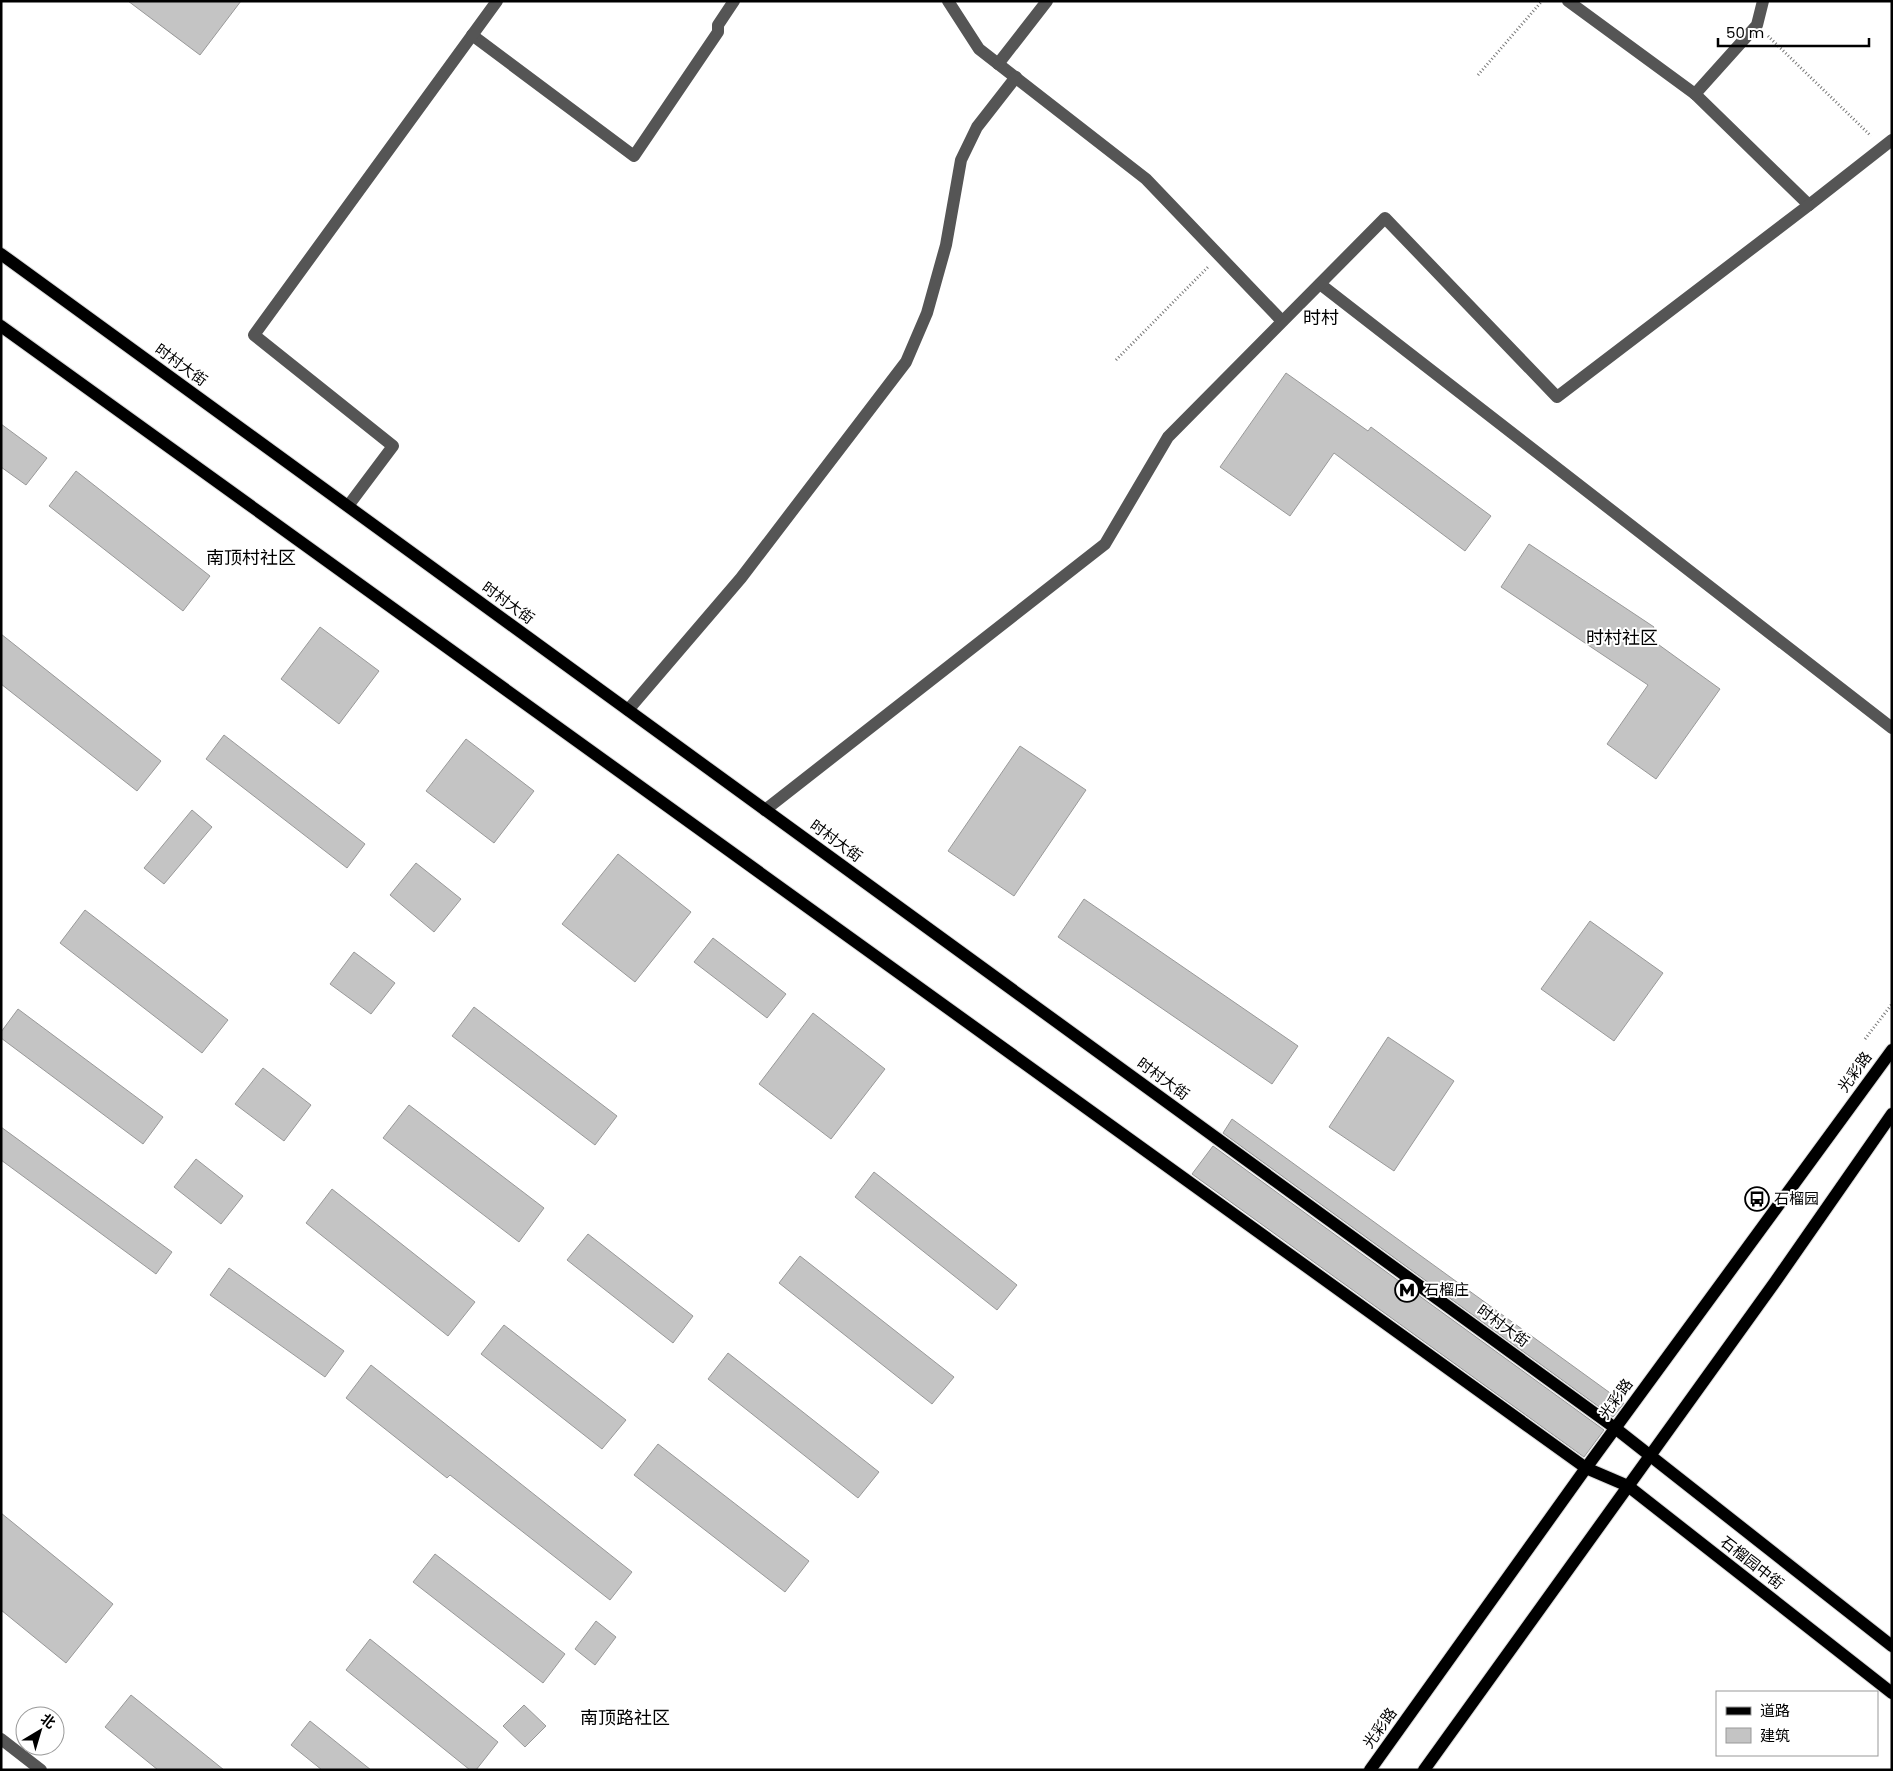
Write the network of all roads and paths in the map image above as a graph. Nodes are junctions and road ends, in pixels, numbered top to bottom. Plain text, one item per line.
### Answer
1 (497, 1) edge
2 (734, 1) edge
3 (948, 1) edge
4 (1047, 1) edge
5 (1542, 1) edge
6 (1568, 1) edge
7 (1763, 1) edge
8 (1757, 25) junction
9 (472, 35) junction
10 (998, 64) junction
11 (1478, 75) dead end
12 (1016, 77) junction
13 (1695, 94) junction
14 (1887, 143) edge
15 (1809, 205) junction
16 (1, 254) edge
17 (1219, 256) junction
18 (1320, 284) junction
19 (1282, 321) junction
20 (1, 326) edge
21 (1116, 360) dead end
22 (348, 506) junction
23 (628, 710) junction
24 (1892, 728) edge
25 (765, 810) junction
26 (1892, 1004) edge
27 (1865, 1039) dead end
28 (1892, 1050) edge
29 (1892, 1114) edge
30 (1615, 1428) junction
31 (1650, 1456) junction
32 (1586, 1468) junction
33 (1628, 1486) junction
34 (1892, 1646) edge
35 (1892, 1693) edge
36 (1, 1739) edge
37 (41, 1770) edge
38 (1370, 1770) edge
39 (1424, 1770) edge

1 - 9 street
2 - 9 street
3 - 10 street
4 - 10 street
5 - 11 path
6 - 13 street
7 - 8 street
8 - 13 street
8 - 14 path
9 - 22 street
10 - 12 street
12 - 17 street
12 - 23 street
13 - 15 street
14 - 15 street
15 - 18 street
16 - 22 main road, 时村大街
17 - 19 street
17 - 21 path
18 - 19 street
18 - 24 street
19 - 25 street
20 - 32 main road
22 - 23 main road, 时村大街
23 - 25 main road, 时村大街
25 - 30 main road, 时村大街
26 - 27 path
28 - 30 main road, 光彩路
29 - 31 main road
30 - 31 main road, 时村大街
30 - 32 main road, 光彩路
31 - 33 main road
31 - 34 main road, 石榴园中街
32 - 33 main road, 石榴园中街
32 - 38 main road, 光彩路
33 - 35 main road, 石榴园中街
33 - 39 main road
36 - 37 street

